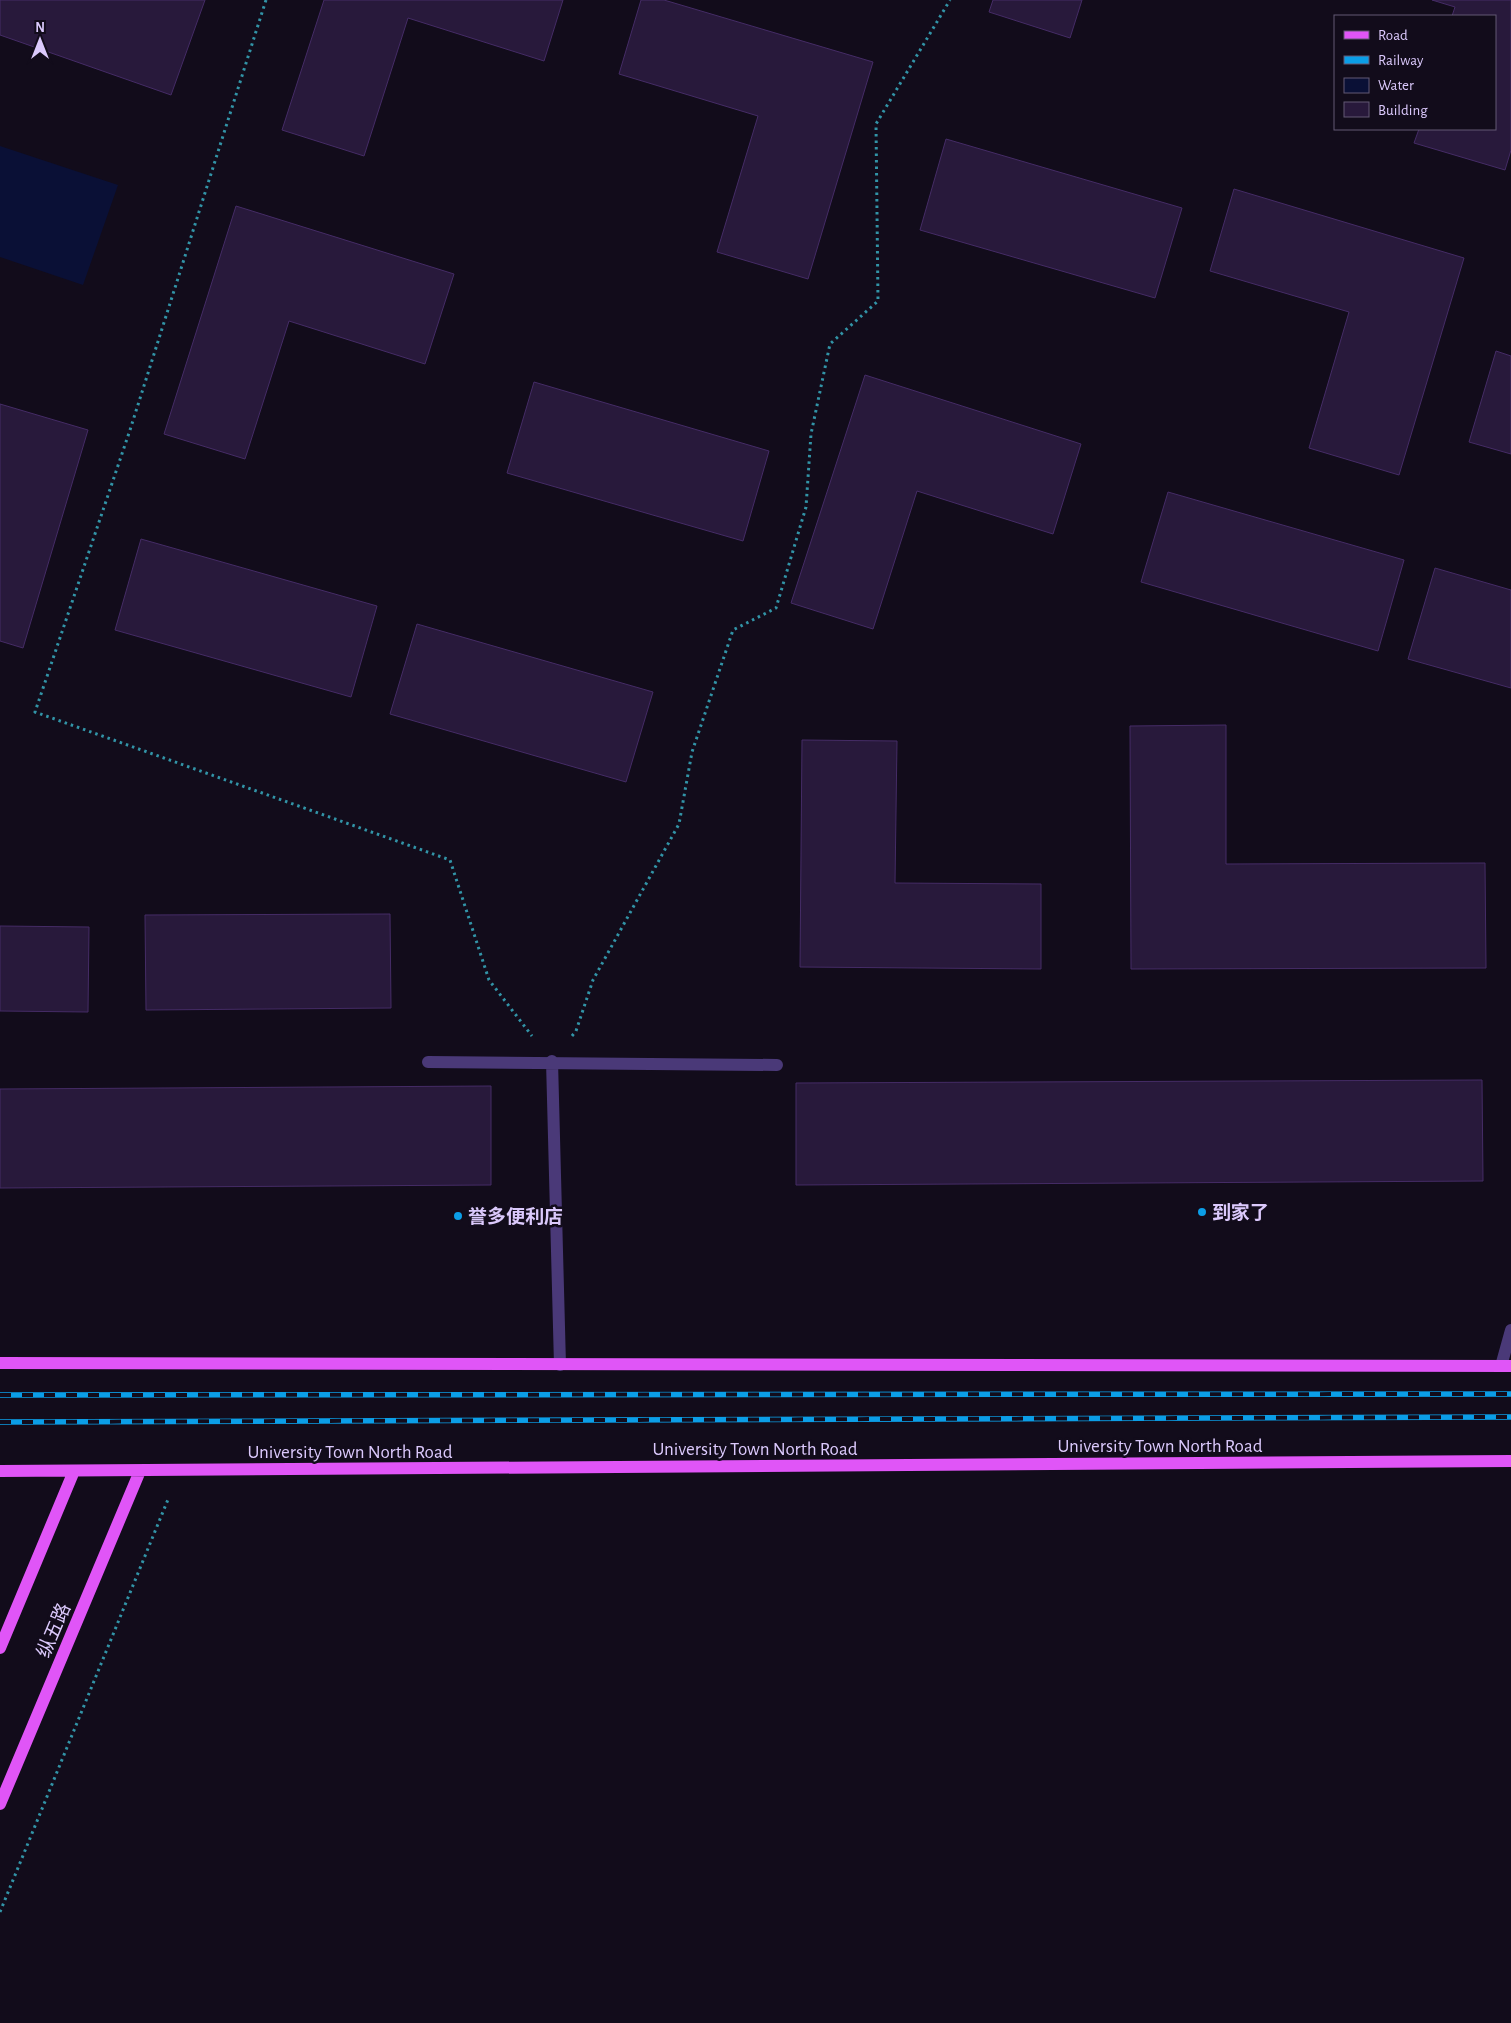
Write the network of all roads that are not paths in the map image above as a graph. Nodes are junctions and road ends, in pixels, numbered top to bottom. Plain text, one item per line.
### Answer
1 (552, 1061) junction
2 (428, 1062) dead end
3 (778, 1065) dead end
4 (1511, 1330) edge
5 (0, 1363) edge
6 (560, 1364) junction
7 (1506, 1366) edge
8 (1511, 1461) edge
9 (0, 1471) edge
10 (74, 1471) junction
11 (140, 1471) junction
12 (0, 1648) edge
13 (0, 1804) edge

1 - 2 lane
1 - 3 lane
1 - 6 lane
4 - 7 lane
5 - 6 main road
6 - 7 main road
8 - 11 main road, University Town North Road
9 - 10 main road, University Town North Road
10 - 11 main road, University Town North Road
10 - 12 main road
11 - 13 main road, 纵五路

